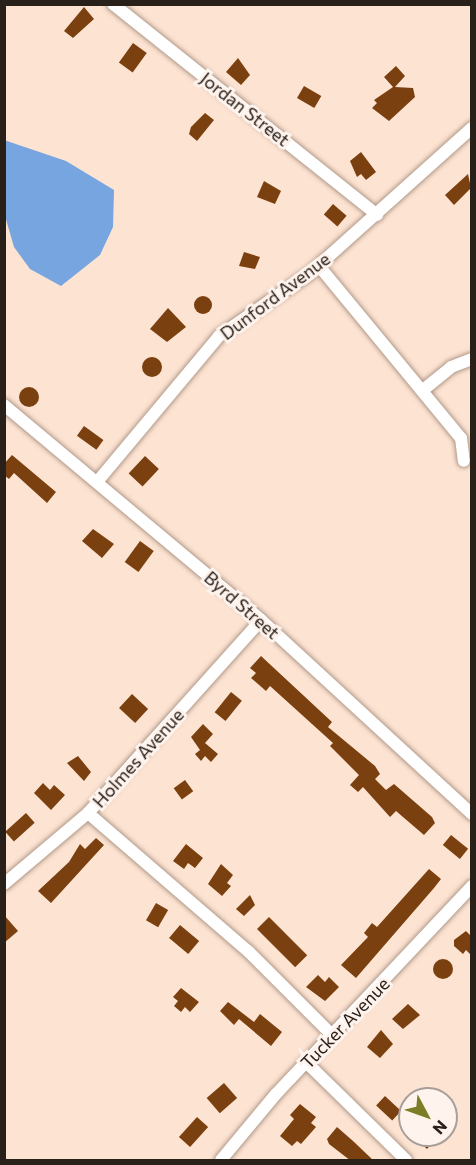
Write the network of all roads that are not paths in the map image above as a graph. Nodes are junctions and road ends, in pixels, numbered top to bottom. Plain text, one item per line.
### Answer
1 (113, 4) edge
2 (471, 128) edge
3 (377, 215) junction
4 (319, 266) junction
5 (471, 359) edge
6 (423, 390) junction
7 (4, 405) edge
8 (465, 461) dead end
9 (96, 482) junction
10 (261, 620) junction
11 (88, 813) junction
12 (471, 814) edge
13 (4, 884) edge
14 (471, 886) edge
15 (332, 1035) junction
16 (306, 1062) junction
17 (221, 1161) edge
18 (406, 1161) edge

1 - 3 street, Jordan Street
2 - 3 street, Dunford Avenue
3 - 4 street, Dunford Avenue
4 - 6 street
4 - 9 street, Dunford Avenue
5 - 6 street
6 - 8 street
7 - 9 street, Byrd Street
9 - 10 street, Byrd Street
10 - 11 street, Holmes Avenue
10 - 12 street, Byrd Street
11 - 13 street, Holmes Avenue
11 - 15 street
14 - 15 street, Tucker Avenue
15 - 16 street, Tucker Avenue
16 - 17 street, Tucker Avenue
16 - 18 street

